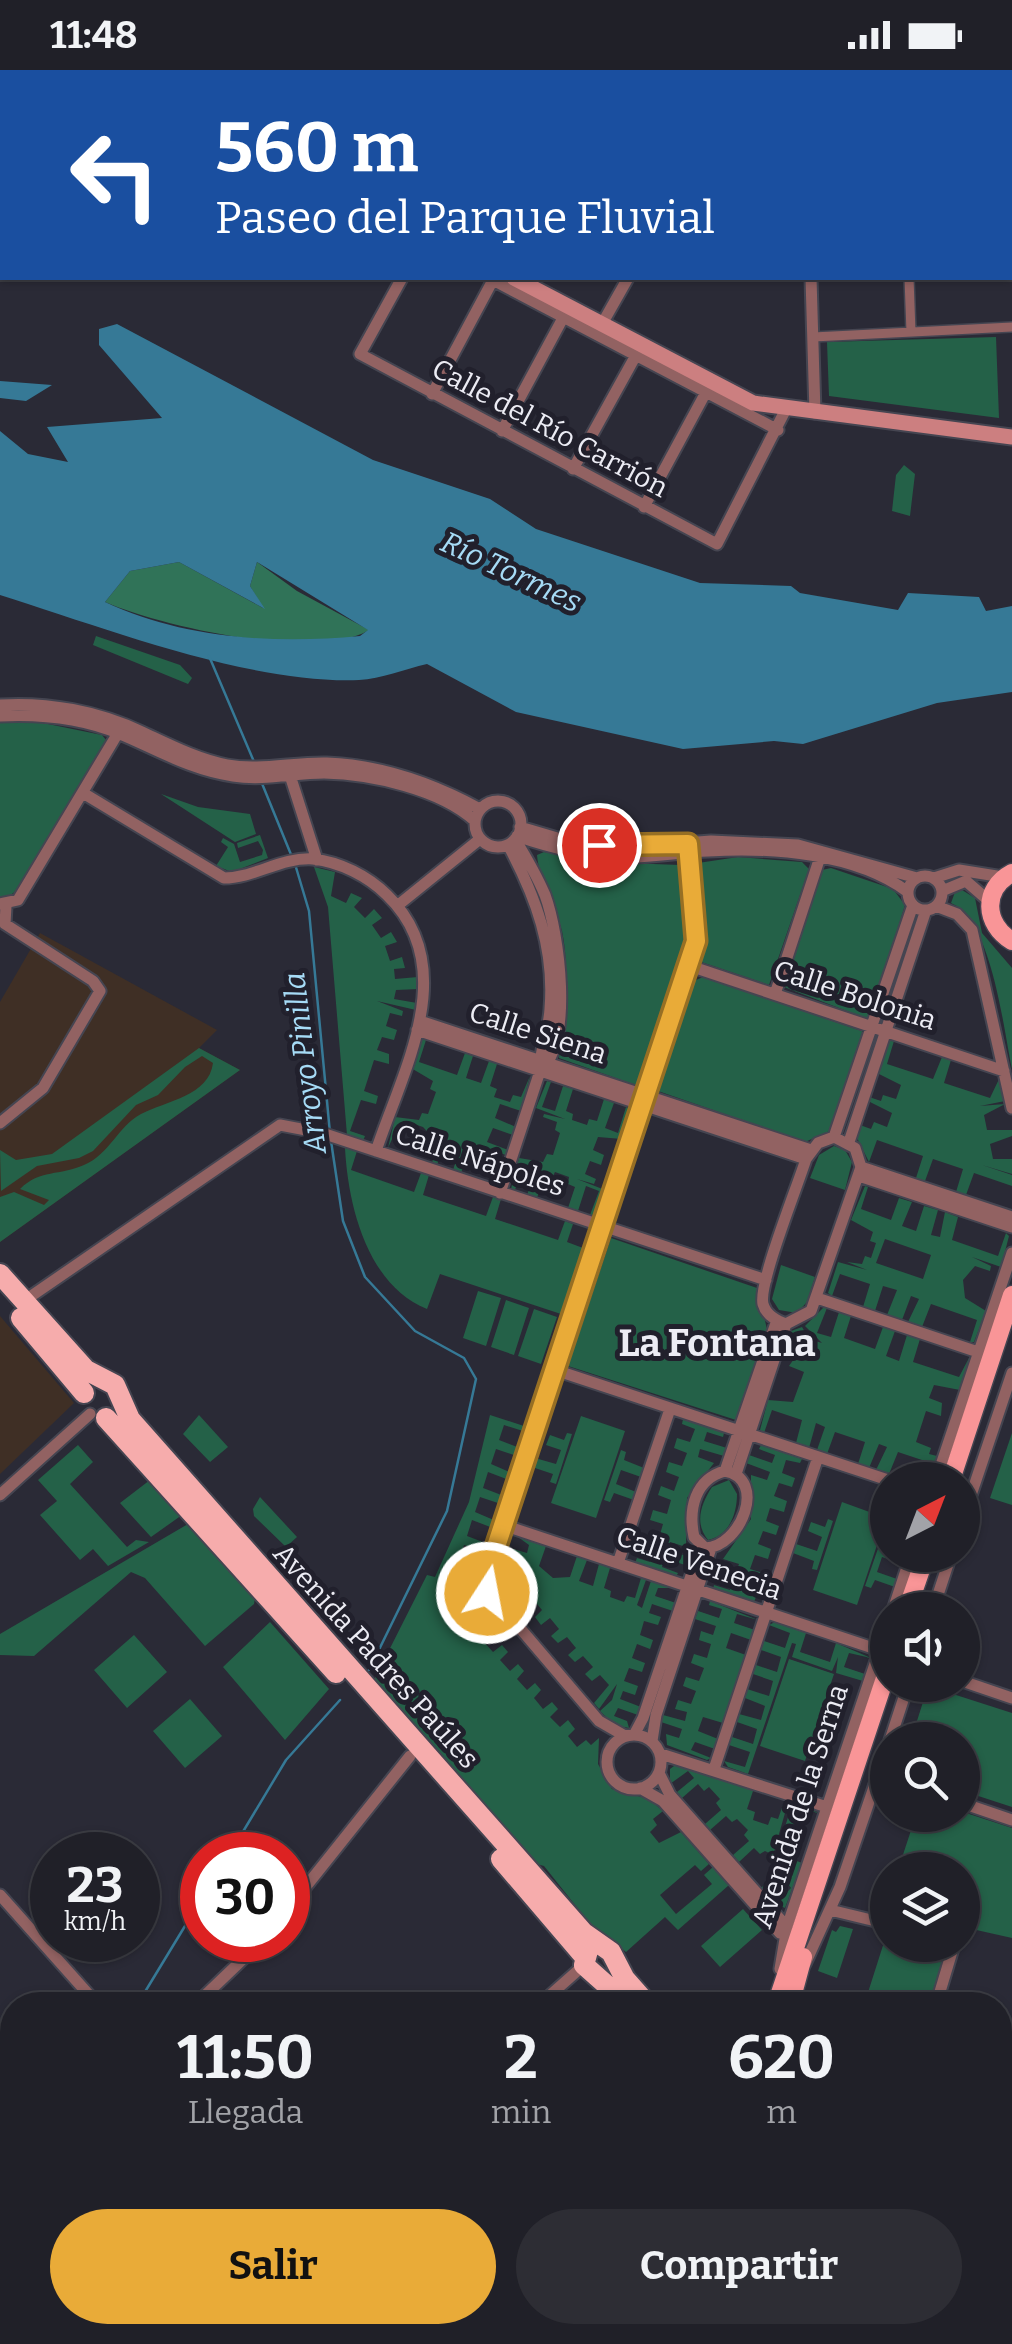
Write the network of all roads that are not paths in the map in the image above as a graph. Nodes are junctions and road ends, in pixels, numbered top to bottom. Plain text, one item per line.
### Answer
1 (401, 280) edge
2 (490, 280) edge
3 (495, 280) edge
4 (518, 280) edge
5 (627, 280) edge
6 (811, 280) edge
7 (910, 280) edge
8 (563, 318) junction
9 (602, 324) junction
10 (1012, 327) edge
11 (911, 332) junction
12 (812, 336) junction
13 (635, 356) junction
14 (432, 394) junction
15 (704, 394) junction
16 (786, 409) junction
17 (814, 413) junction
18 (778, 430) junction
19 (502, 431) junction
20 (1012, 436) edge
21 (574, 469) junction
22 (644, 507) junction
23 (0, 705) edge
24 (0, 716) edge
25 (121, 729) junction
26 (288, 770) junction
27 (83, 793) junction
28 (478, 815) junction
29 (515, 837) junction
30 (480, 838) junction
31 (541, 844) junction
32 (689, 848) junction
33 (821, 854) junction
34 (317, 860) junction
35 (528, 861) junction
36 (1008, 875) edge
37 (917, 878) junction
38 (934, 878) junction
39 (942, 891) junction
40 (990, 901) junction
41 (921, 903) junction
42 (3, 905) edge
43 (397, 906) junction
44 (1011, 941) edge
45 (690, 966) junction
46 (775, 994) junction
47 (419, 1025) junction
48 (878, 1029) junction
49 (543, 1065) junction
50 (1004, 1071) junction
51 (645, 1100) junction
52 (1012, 1108) edge
53 (0, 1123) edge
54 (834, 1137) junction
55 (849, 1142) junction
56 (376, 1152) junction
57 (808, 1155) junction
58 (860, 1172) junction
59 (500, 1193) junction
60 (1012, 1217) edge
61 (602, 1226) junction
62 (1012, 1228) edge
63 (1012, 1253) edge
64 (0, 1274) edge
65 (766, 1280) junction
66 (0, 1294) edge
67 (1012, 1295) edge
68 (817, 1298) junction
69 (24, 1302) junction
70 (781, 1322) junction
71 (1012, 1329) edge
72 (978, 1352) junction
73 (556, 1370) junction
74 (1012, 1372) edge
75 (96, 1401) junction
76 (670, 1409) junction
77 (744, 1432) junction
78 (818, 1458) junction
79 (942, 1462) edge
80 (956, 1462) edge
81 (968, 1462) edge
82 (980, 1468) edge
83 (731, 1473) junction
84 (870, 1474) edge
85 (0, 1495) edge
86 (503, 1525) junction
87 (706, 1547) junction
88 (618, 1562) junction
89 (692, 1588) junction
90 (766, 1612) junction
91 (870, 1647) edge
92 (870, 1677) edge
93 (980, 1688) edge
94 (1012, 1698) edge
95 (877, 1702) edge
96 (888, 1702) edge
97 (599, 1721) junction
98 (629, 1735) junction
99 (652, 1740) junction
100 (608, 1754) junction
101 (661, 1754) junction
102 (410, 1756) junction
103 (714, 1769) junction
104 (659, 1774) junction
105 (640, 1788) junction
106 (827, 1807) junction
107 (870, 1809) edge
108 (980, 1809) edge
109 (1012, 1820) edge
110 (310, 1881) edge
111 (0, 1895) edge
112 (830, 1910) junction
113 (870, 1920) edge
114 (787, 1931) junction
115 (588, 1955) junction
116 (240, 1962) edge
117 (949, 1962) edge
118 (613, 1975) junction
119 (797, 1982) junction
120 (86, 1992) edge
121 (208, 1992) edge
122 (552, 1992) edge
123 (622, 1992) edge
124 (633, 1992) edge
125 (771, 1992) edge
126 (780, 1992) edge
127 (794, 1992) edge
128 (940, 1992) edge

1 - 14 street, Calle del Río Carrión
2 - 14 street
3 - 8 street
4 - 9 main road
5 - 9 street
6 - 12 street
7 - 11 street
8 - 13 street
8 - 19 street
9 - 16 main road
10 - 11 street
11 - 12 street
12 - 17 street
13 - 15 street
13 - 21 street
14 - 19 street, Calle del Río Carrión
15 - 18 street
15 - 22 street
16 - 17 main road
16 - 18 street
17 - 20 main road
18 - 22 street, Calle del Río Carrión
19 - 21 street, Calle del Río Carrión
21 - 22 street, Calle del Río Carrión
23 - 25 street
24 - 25 street
25 - 26 street
25 - 27 street
26 - 28 street
26 - 34 street
27 - 34 street
27 - 42 street
28 - 29 street
28 - 30 street
29 - 30 street
29 - 31 street
29 - 32 street
29 - 35 street
29 - 49 street
30 - 43 street
31 - 32 street
31 - 35 street
32 - 33 street
32 - 45 street
33 - 37 street
33 - 41 street
33 - 46 street
34 - 43 street
35 - 49 street
36 - 38 street
36 - 40 main road
37 - 38 street
37 - 41 street
38 - 39 street
39 - 40 street
39 - 41 street
40 - 44 main road
41 - 48 street
41 - 50 street
42 - 53 street
43 - 47 street
45 - 46 street, Calle Bolonia
45 - 51 street
46 - 48 street, Calle Bolonia
47 - 49 street, Calle Siena
47 - 56 street
48 - 50 street, Calle Bolonia
48 - 54 street
48 - 55 street
49 - 51 street, Calle Siena
49 - 59 street
50 - 52 street
51 - 57 street, Calle Siena
51 - 61 street
54 - 55 street
54 - 57 street
55 - 58 street
56 - 59 street, Calle Nápoles
56 - 69 street, Calle Nápoles
57 - 65 street
58 - 60 street
58 - 62 street
58 - 68 street
59 - 61 street, Calle Nápoles
61 - 65 street, Calle Nápoles
61 - 73 street
63 - 72 street
64 - 69 highway, Avenida Padres Paúles
65 - 70 street
66 - 75 highway, Avenida Padres Paúles
67 - 80 main road
68 - 70 street
68 - 72 street
69 - 75 highway, Avenida Padres Paúles
70 - 77 street
71 - 81 main road
72 - 79 street
73 - 76 street
73 - 86 street
74 - 82 street
75 - 85 street
75 - 102 highway, Avenida Padres Paúles
75 - 115 highway, Avenida Padres Paúles
76 - 77 street
76 - 88 street
77 - 78 street
77 - 83 street
78 - 84 street
78 - 90 street
83 - 87 street
83 - 87 street
86 - 88 street, Calle Venecia
86 - 97 street
87 - 89 street
88 - 89 street, Calle Venecia
89 - 90 street, Calle Venecia
89 - 98 street
89 - 99 street
90 - 91 street, Calle Venecia
90 - 103 street
92 - 106 street, Avenida de la Serna
93 - 94 street
95 - 126 main road, Avenida de la Serna
96 - 119 main road, Avenida de la Serna
97 - 98 street
97 - 100 street
98 - 99 street
98 - 100 street
99 - 101 street
100 - 105 street
101 - 103 street
101 - 104 street
102 - 110 street
102 - 115 highway, Avenida Padres Paúles
103 - 106 street
104 - 105 street
104 - 114 street
105 - 114 street
106 - 114 street, Avenida de la Serna
107 - 112 street, Avenida de la Serna
108 - 109 street
111 - 120 street
112 - 113 street
112 - 119 street, Avenida de la Serna
114 - 125 street, Avenida de la Serna
115 - 118 highway
115 - 118 highway
115 - 122 street
116 - 121 street
117 - 128 street
118 - 123 highway
118 - 124 highway
119 - 127 main road, Avenida de la Serna

